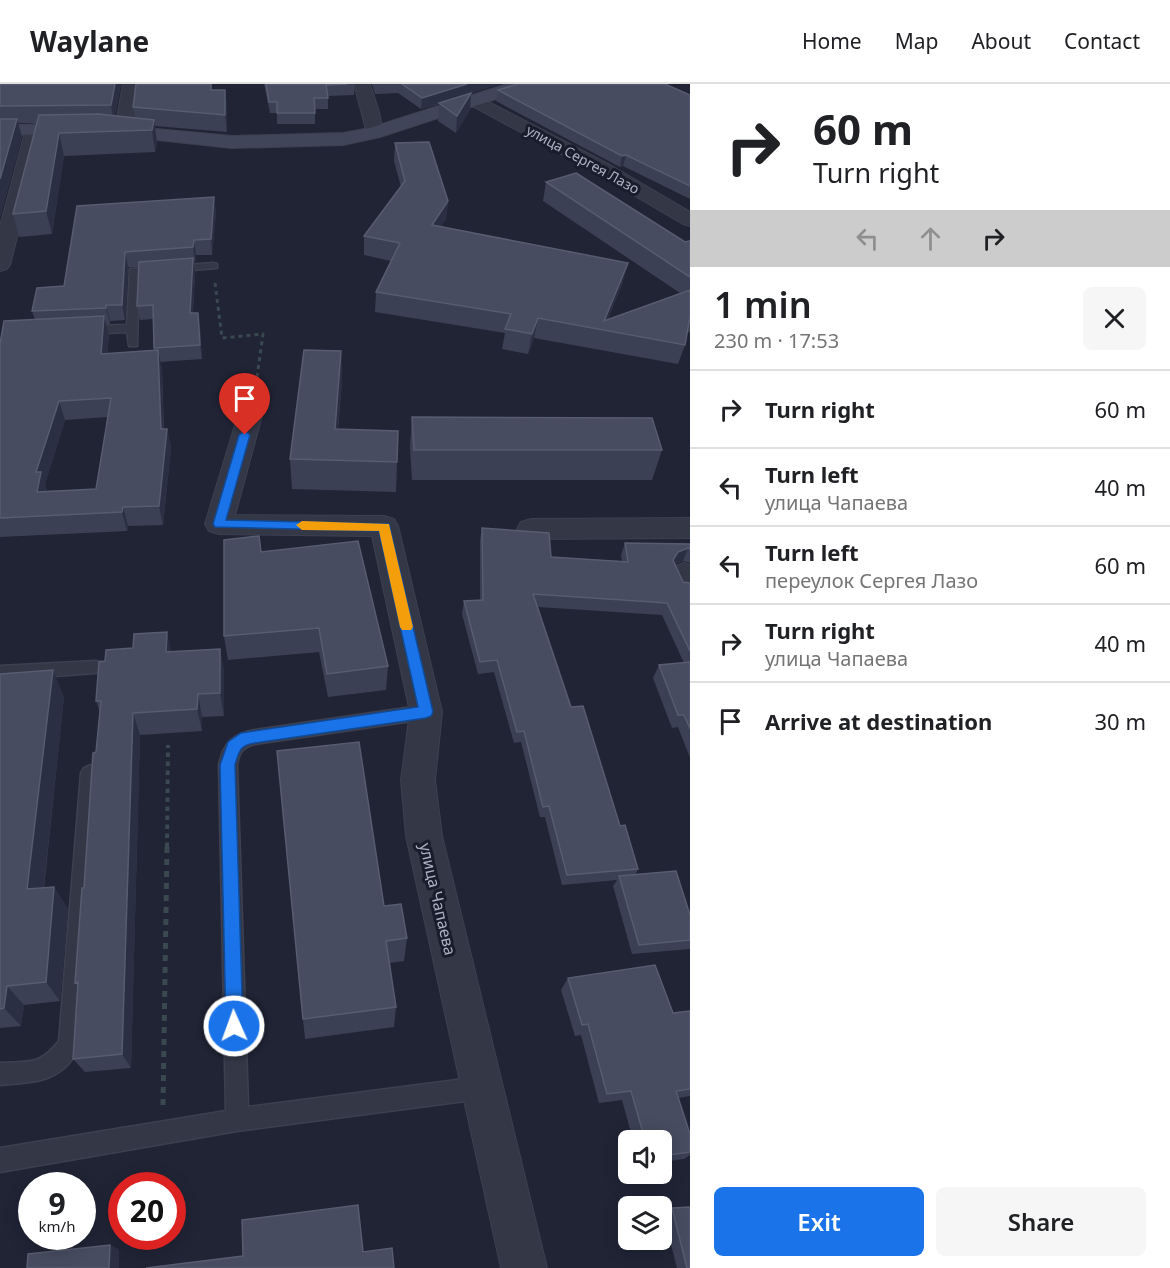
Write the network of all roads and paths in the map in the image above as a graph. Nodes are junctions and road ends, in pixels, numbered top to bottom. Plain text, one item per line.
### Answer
1 (131, 84) edge
2 (362, 84) edge
3 (524, 84) edge
4 (476, 100) junction
5 (35, 129) junction
6 (0, 130) edge
7 (124, 130) junction
8 (374, 133) junction
9 (690, 220) edge
10 (0, 265) edge
11 (213, 266) joint
12 (133, 327) junction
13 (78, 331) edge
14 (133, 344) dead end
15 (251, 412) joint
16 (690, 528) edge
17 (531, 529) edge
18 (95, 667) dead end
19 (0, 673) edge
20 (426, 712) junction
21 (168, 745) dead end
22 (90, 773) edge
23 (0, 1074) edge
24 (480, 1088) junction
25 (237, 1120) junction
26 (163, 1132) junction
27 (0, 1160) edge
28 (524, 1268) edge

1 - 7 street
2 - 8 street
3 - 4 street
4 - 8 street
4 - 9 street, улица Сергея Лазо
5 - 6 street
5 - 7 street
5 - 10 street
7 - 8 street
11 - 12 lane
11 - 15 path
12 - 13 lane
12 - 14 lane
15 - 20 street, улица Чапаева
16 - 17 street
18 - 19 lane
20 - 24 street, улица Чапаева
20 - 25 lane
21 - 26 path
22 - 23 lane
24 - 25 lane
24 - 28 street, улица Чапаева
25 - 26 lane
26 - 27 lane

